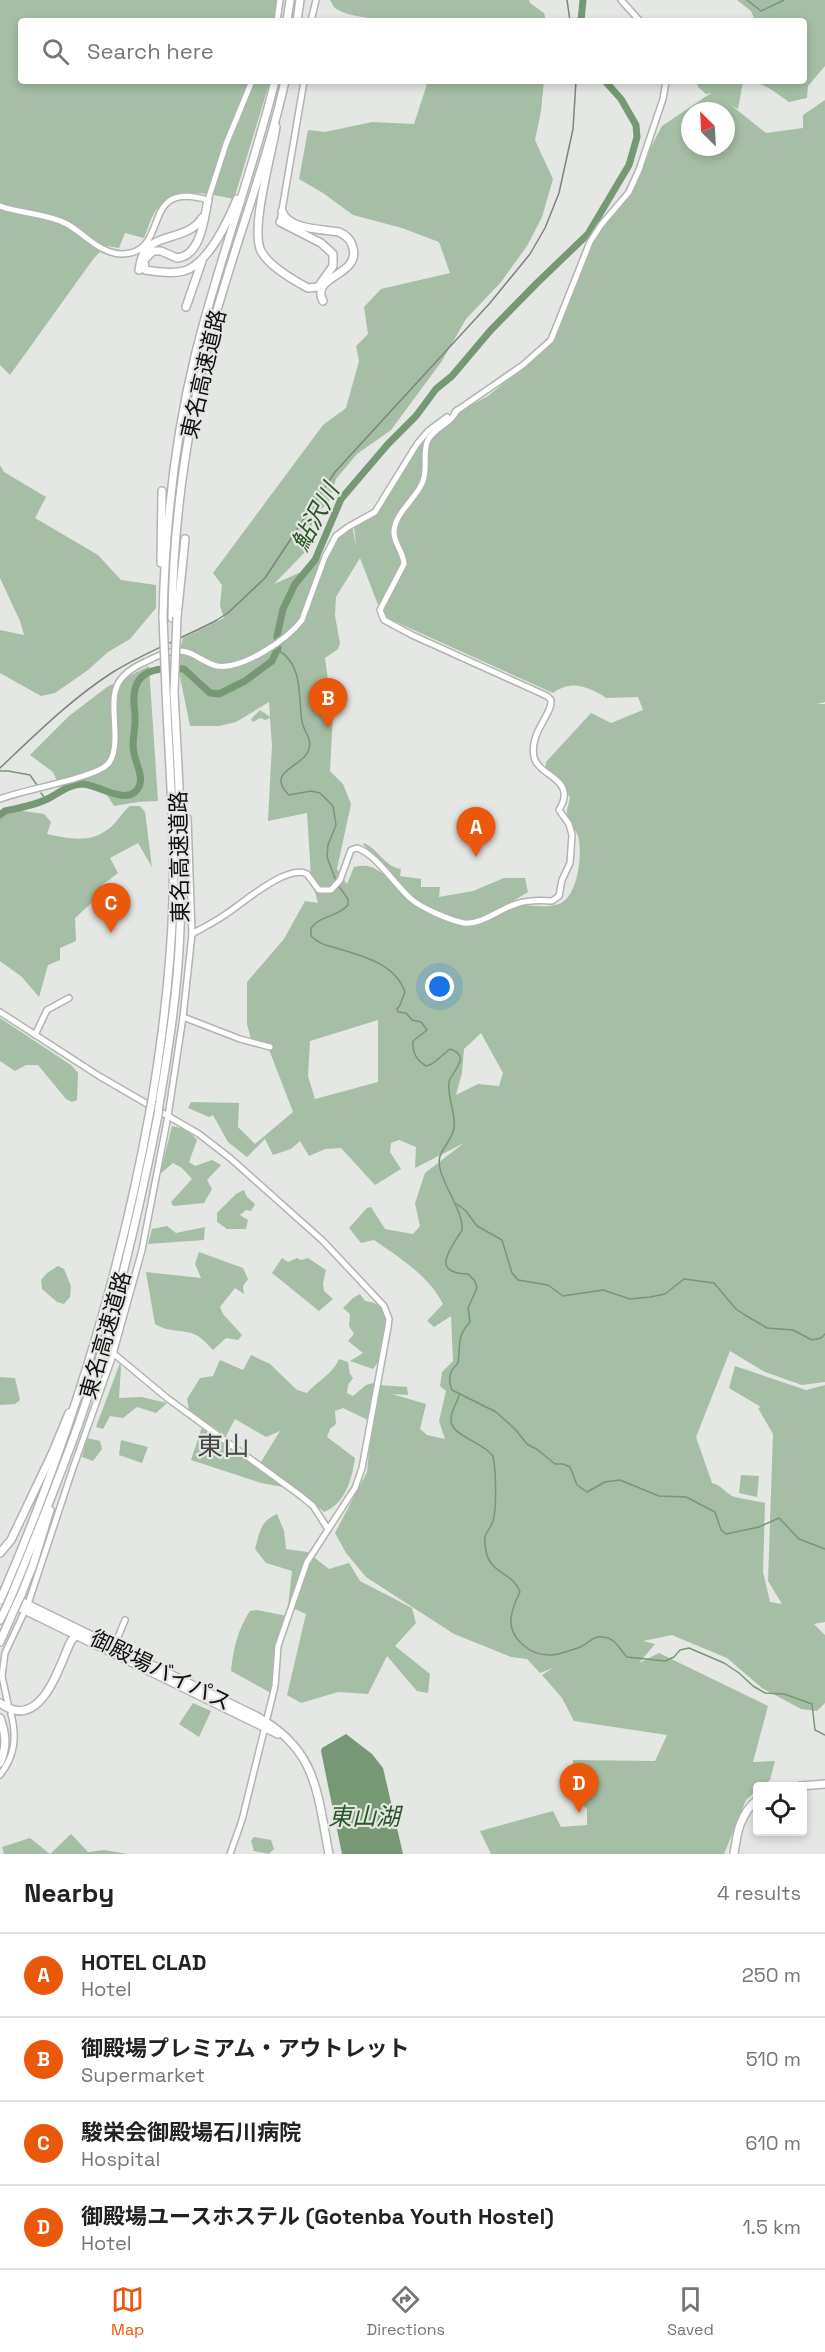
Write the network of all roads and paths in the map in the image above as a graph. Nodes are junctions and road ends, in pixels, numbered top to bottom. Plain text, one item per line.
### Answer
1 (280, 0) edge
2 (290, 0) edge
3 (300, 0) edge
4 (316, 0) edge
5 (621, 0) edge
6 (277, 18) edge
7 (287, 18) edge
8 (297, 18) edge
9 (312, 18) edge
10 (637, 18) edge
11 (251, 84) edge
12 (274, 84) edge
13 (284, 84) edge
14 (303, 84) edge
15 (666, 84) edge
16 (283, 92) junction
17 (253, 161) junction
18 (208, 200) junction
19 (0, 207) edge
20 (282, 212) junction
21 (280, 222) joint
22 (205, 255) junction
23 (139, 270) dead end
24 (323, 301) dead end
25 (186, 307) dead end
26 (456, 410) junction
27 (419, 442) junction
28 (425, 464) junction
29 (162, 491) dead end
30 (185, 539) dead end
31 (164, 604) junction
32 (174, 618) junction
33 (0, 799) edge
34 (188, 818) dead end
35 (192, 934) junction
36 (69, 998) dead end
37 (0, 1012) edge
38 (183, 1017) junction
39 (35, 1035) junction
40 (270, 1047) dead end
41 (168, 1116) junction
42 (113, 1353) junction
43 (89, 1365) junction
44 (66, 1460) junction
45 (328, 1529) junction
46 (2, 1551) edge
47 (3, 1590) edge
48 (0, 1599) edge
49 (26, 1607) junction
50 (0, 1620) edge
51 (125, 1620) dead end
52 (77, 1636) junction
53 (0, 1642) edge
54 (114, 1647) junction
55 (4, 1703) edge
56 (11, 1714) dead end
57 (0, 1718) edge
58 (264, 1724) junction
59 (0, 1762) edge
60 (0, 1775) edge
61 (825, 1784) edge
62 (807, 1785) edge
63 (753, 1804) edge
64 (230, 1854) edge
65 (328, 1854) edge
66 (734, 1854) edge

1 - 6 street
2 - 7 highway
3 - 8 highway
4 - 9 street
5 - 10 street
11 - 18 street
12 - 17 highway, 東名高速道路
13 - 16 highway, 東名高速道路
14 - 20 street
15 - 26 street
16 - 21 highway
16 - 32 highway, 東名高速道路
17 - 22 highway
17 - 31 highway, 東名高速道路
18 - 19 street
18 - 22 highway
18 - 23 highway
20 - 21 street
20 - 24 highway
22 - 25 highway
26 - 27 street
26 - 28 street
27 - 28 street
27 - 33 street
28 - 35 street
29 - 31 highway
30 - 32 highway
31 - 43 highway, 東名高速道路, bridge
32 - 44 highway, 東名高速道路, bridge
34 - 35 street
35 - 38 street
36 - 39 street
37 - 39 street
38 - 40 street
38 - 41 street
39 - 41 street
41 - 42 street
41 - 45 street
42 - 45 street
42 - 49 street
43 - 46 highway
43 - 47 highway, 東名高速道路
44 - 50 highway, 東名高速道路, bridge
44 - 53 highway, bridge
45 - 58 street
47 - 48 highway, 東名高速道路, bridge
47 - 49 highway, 御殿場バイパス
48 - 49 highway, 御殿場バイパス
49 - 52 highway, 御殿場バイパス
49 - 52 highway, 御殿場バイパス
49 - 55 street
51 - 54 street
52 - 54 highway, 御殿場バイパス
52 - 55 highway
52 - 58 highway, 御殿場バイパス
54 - 58 highway, 御殿場バイパス
56 - 60 street
57 - 59 highway
58 - 64 street
58 - 65 highway, 御殿場バイパス
61 - 62 highway
63 - 66 highway

